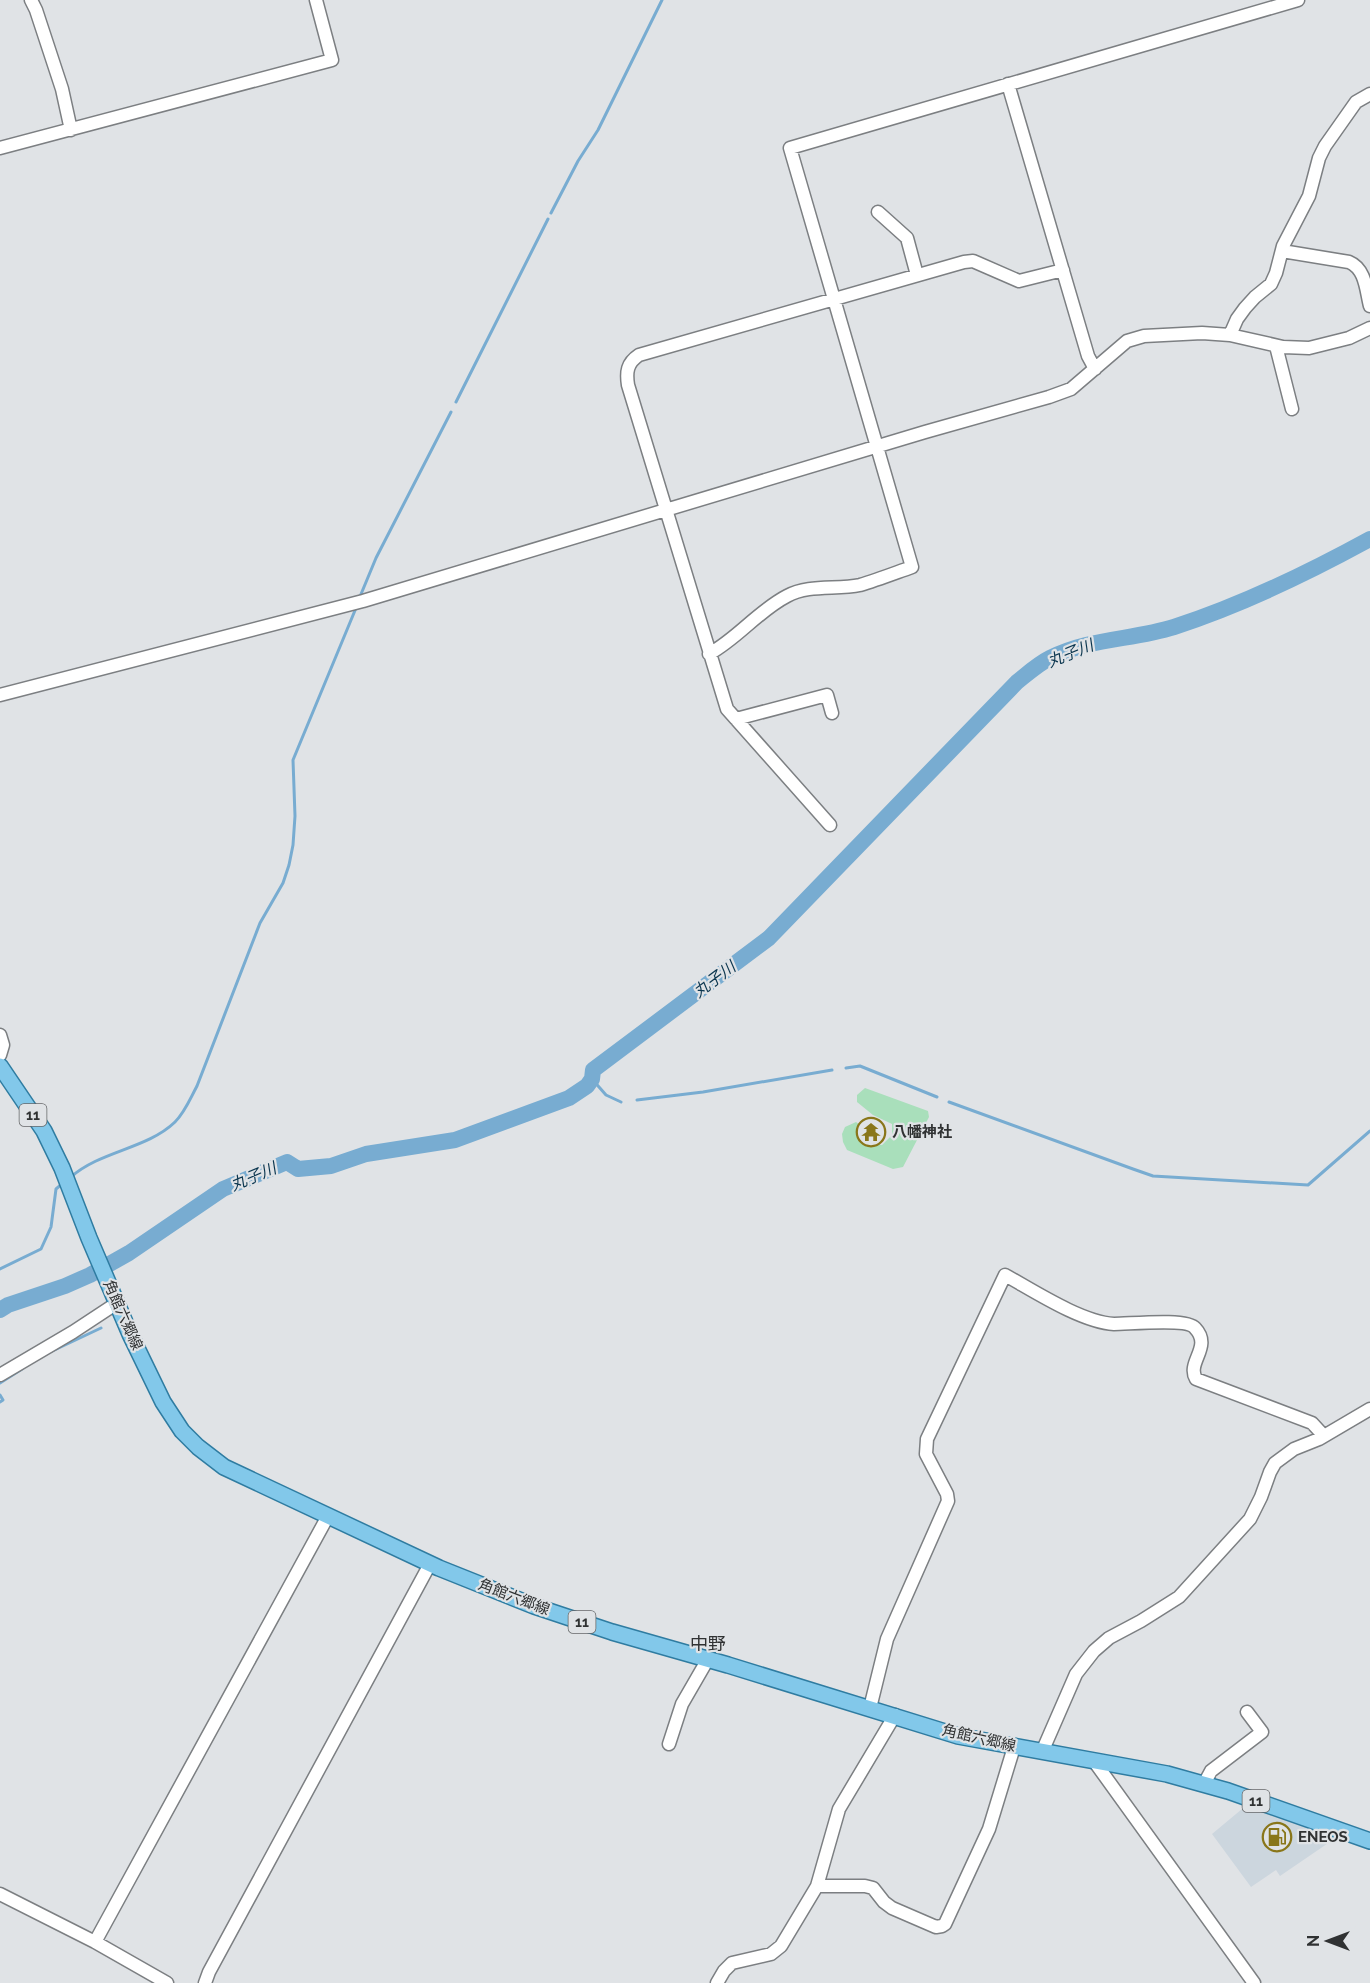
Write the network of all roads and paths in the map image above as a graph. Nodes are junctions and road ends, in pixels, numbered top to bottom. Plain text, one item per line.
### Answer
1 (31, 0) edge
2 (316, 0) edge
3 (1298, 0) edge
4 (1008, 84) junction
5 (1370, 94) edge
6 (71, 130) junction
7 (0, 148) edge
8 (879, 212) dead end
9 (1282, 251) junction
10 (1064, 270) junction
11 (917, 275) junction
12 (833, 299) junction
13 (1370, 306) edge
14 (1370, 328) edge
15 (1230, 335) junction
16 (1276, 346) junction
17 (1095, 369) junction
18 (1292, 409) dead end
19 (878, 447) junction
20 (666, 510) junction
21 (709, 654) junction
22 (0, 695) edge
23 (832, 713) dead end
24 (736, 719) junction
25 (830, 825) dead end
26 (0, 1035) edge
27 (0, 1055) edge
28 (0, 1066) edge
29 (117, 1303) junction
30 (0, 1375) edge
31 (1370, 1409) edge
32 (1324, 1436) junction
33 (328, 1516) junction
34 (430, 1564) junction
35 (708, 1659) junction
36 (870, 1708) junction
37 (1247, 1712) dead end
38 (894, 1715) junction
39 (669, 1744) dead end
40 (1014, 1747) junction
41 (1042, 1752) junction
42 (1094, 1761) junction
43 (1204, 1784) junction
44 (1370, 1841) edge
45 (817, 1886) junction
46 (0, 1894) edge
47 (95, 1942) junction
48 (167, 1983) edge
49 (205, 1983) edge
50 (717, 1983) edge
51 (1254, 1983) edge

1 - 6 street
2 - 6 street
3 - 4 street
4 - 10 street
4 - 12 street
5 - 9 street
6 - 7 street
8 - 11 street
9 - 13 street
9 - 15 street
10 - 11 street
10 - 17 street
11 - 12 street
12 - 19 street
12 - 20 street
14 - 16 street
15 - 16 street
15 - 17 street
16 - 18 street
17 - 19 street
19 - 20 street
19 - 21 street
20 - 21 street
20 - 22 street
21 - 24 street
23 - 24 street
24 - 25 street
26 - 27 street
28 - 29 main road, 角館六郷線 / 11
29 - 30 street
29 - 33 main road, 角館六郷線 / 11
31 - 32 street
32 - 36 street
32 - 41 street
33 - 34 main road, 角館六郷線 / 11
33 - 47 street
34 - 35 main road, 角館六郷線 / 11
34 - 49 street
35 - 36 main road, 角館六郷線 / 11
35 - 39 street
36 - 38 main road, 角館六郷線 / 11
37 - 43 street
38 - 40 main road, 角館六郷線 / 11
38 - 45 street
40 - 41 main road, 角館六郷線 / 11
40 - 45 street
41 - 42 main road, 角館六郷線 / 11
42 - 43 main road, 角館六郷線 / 11
42 - 51 street
43 - 44 main road, 角館六郷線 / 11
45 - 50 street
46 - 47 street
47 - 48 street

